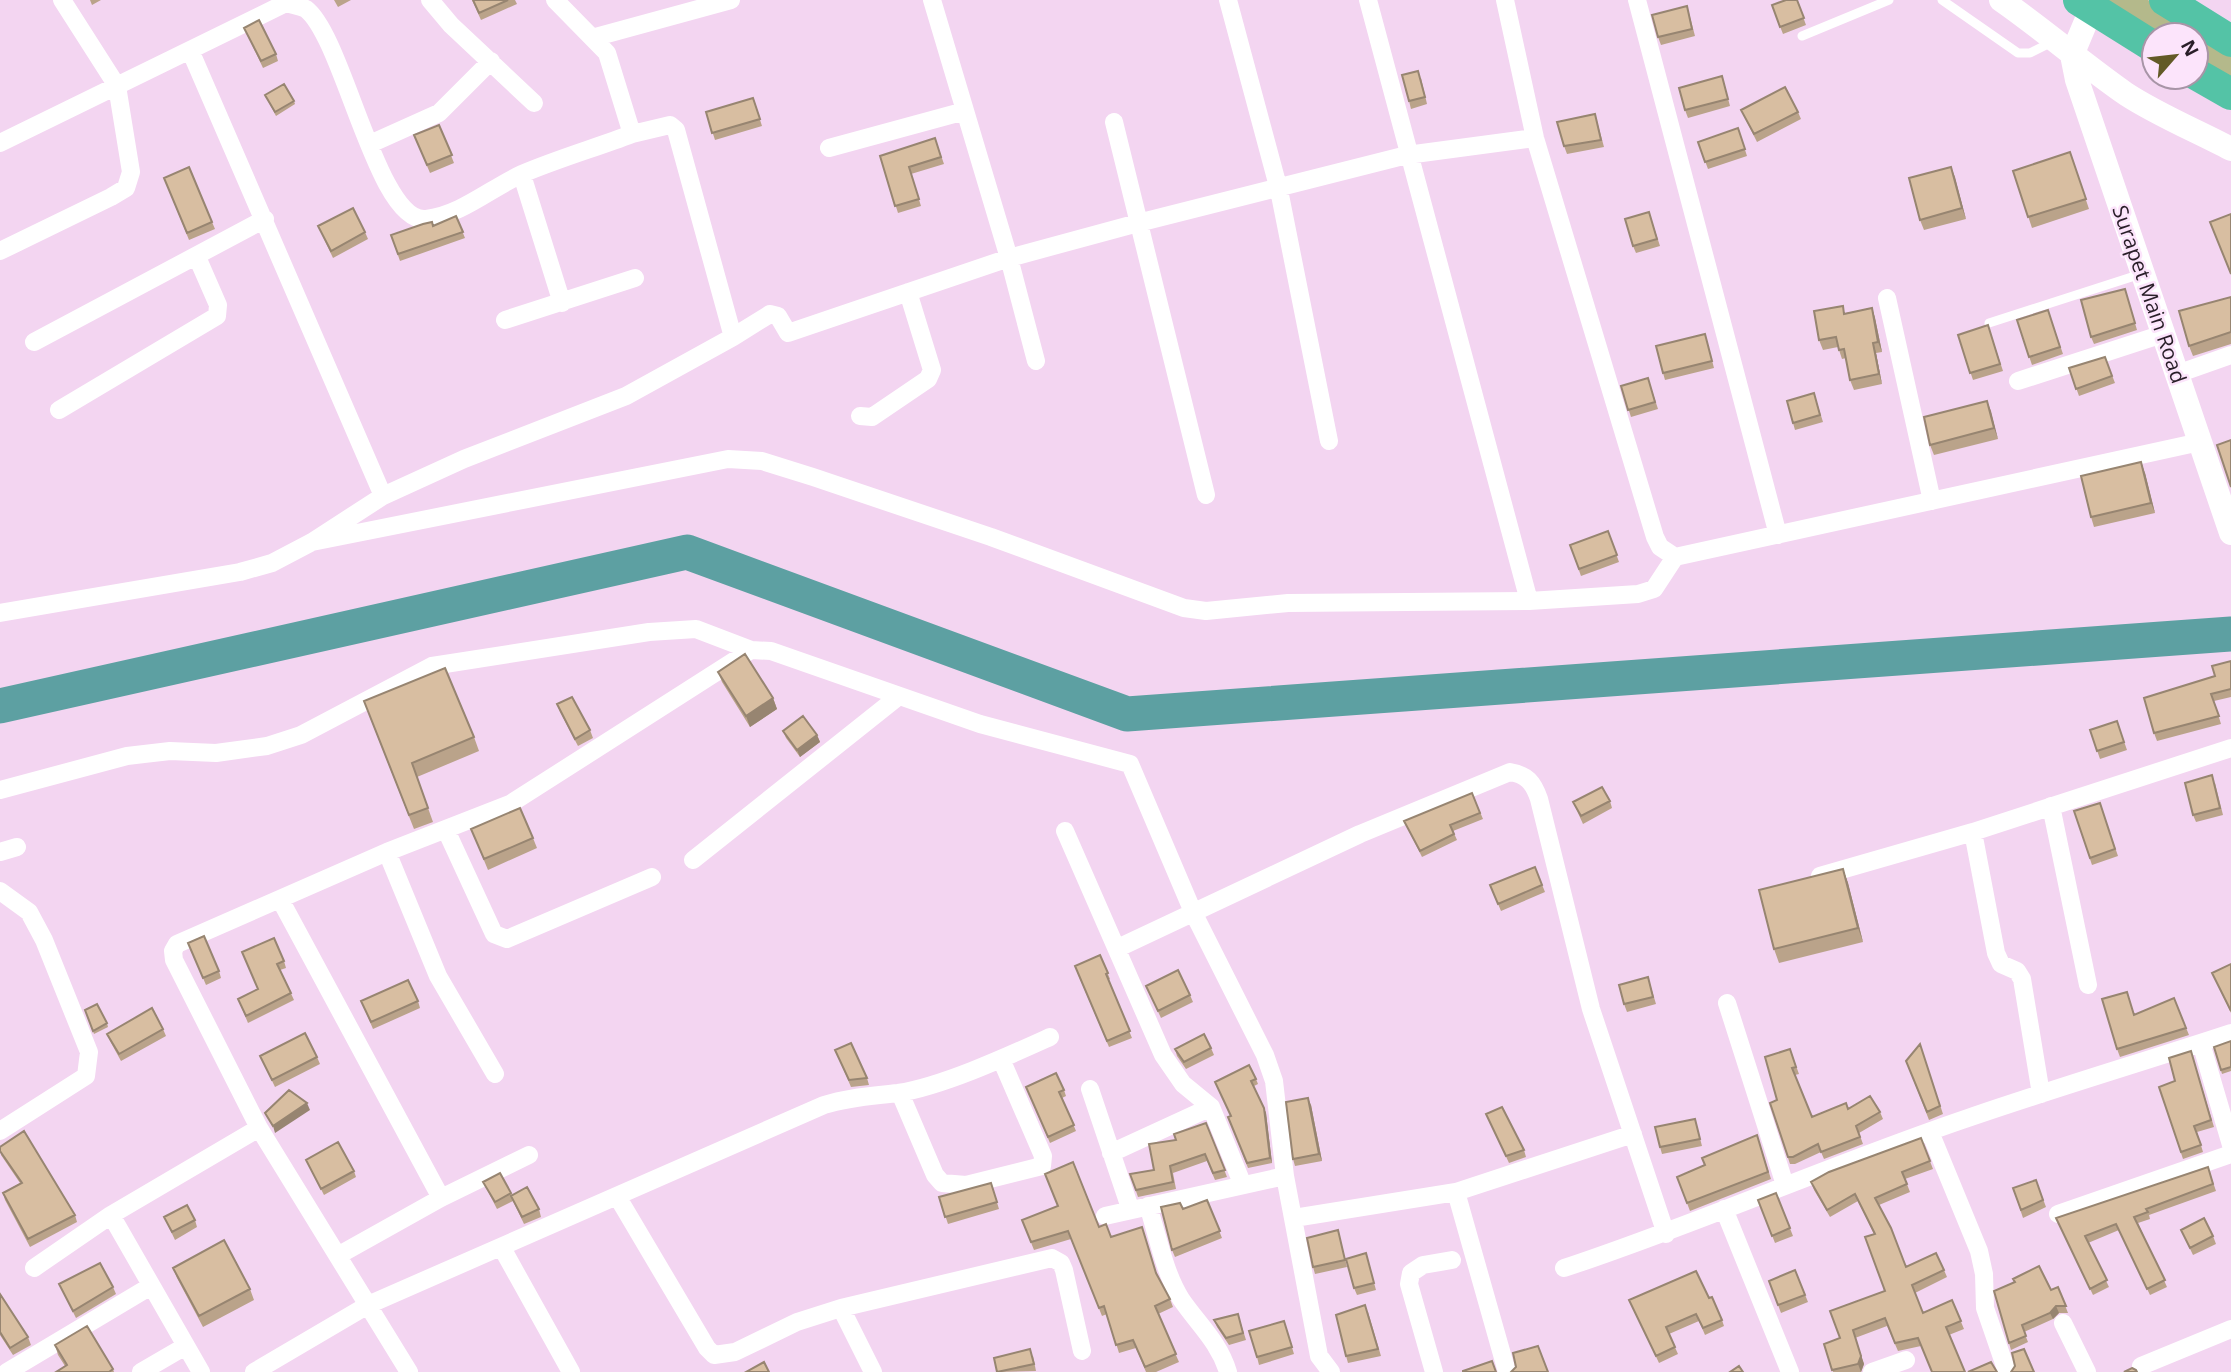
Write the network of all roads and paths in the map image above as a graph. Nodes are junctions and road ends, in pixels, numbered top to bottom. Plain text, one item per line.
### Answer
1 (62, 0) edge
2 (430, 0) edge
3 (555, 0) edge
4 (731, 0) edge
5 (932, 0) edge
6 (1228, 0) edge
7 (1368, 0) edge
8 (1504, 0) edge
9 (1637, 0) edge
10 (1889, 0) edge
11 (1942, 0) edge
12 (2001, 0) edge
13 (2079, 0) edge
14 (2095, 0) edge
15 (2165, 0) edge
16 (1802, 36) dead end
17 (592, 38) junction
18 (2140, 38) edge
19 (2231, 41) edge
20 (2069, 47) junction
21 (190, 50) junction
22 (491, 61) junction
23 (2210, 82) edge
24 (117, 86) junction
25 (2231, 94) edge
26 (534, 103) dead end
27 (965, 111) junction
28 (1114, 122) dead end
29 (632, 134) junction
30 (1535, 138) junction
31 (0, 143) edge
32 (370, 144) junction
33 (829, 148) dead end
34 (2231, 149) edge
35 (1407, 155) junction
36 (522, 174) junction
37 (1279, 190) junction
38 (265, 219) junction
39 (1138, 223) junction
40 (0, 251) edge
41 (197, 257) junction
42 (1009, 258) junction
43 (2143, 274) junction
44 (635, 278) dead end
45 (908, 292) junction
46 (1887, 299) dead end
47 (562, 303) junction
48 (505, 320) dead end
49 (1989, 323) edge
50 (2164, 334) junction
51 (733, 337) junction
52 (34, 342) dead end
53 (2231, 355) edge
54 (1037, 361) dead end
55 (2177, 374) junction
56 (2018, 381) dead end
57 (60, 410) dead end
58 (860, 416) dead end
59 (1329, 441) dead end
60 (2200, 442) junction
61 (1206, 495) dead end
62 (383, 496) junction
63 (1932, 501) junction
64 (2231, 533) edge
65 (1778, 535) junction
66 (312, 542) junction
67 (1675, 557) junction
68 (1529, 601) junction
69 (0, 613) edge
70 (751, 650) junction
71 (898, 696) junction
72 (2231, 748) edge
73 (0, 790) edge
74 (2051, 806) junction
75 (446, 830) junction
76 (1065, 831) dead end
77 (1973, 831) junction
78 (387, 852) junction
79 (692, 860) dead end
80 (652, 877) dead end
81 (1807, 880) edge
82 (0, 891) edge
83 (281, 901) junction
84 (1193, 912) junction
85 (1118, 948) junction
86 (2088, 985) dead end
87 (1727, 1003) dead end
88 (2231, 1033) edge
89 (1050, 1037) dead end
90 (2201, 1043) junction
91 (1001, 1059) junction
92 (495, 1074) dead end
93 (1090, 1089) dead end
94 (900, 1093) junction
95 (2041, 1094) junction
96 (1212, 1107) junction
97 (2227, 1113) edge
98 (259, 1128) junction
99 (0, 1131) edge
100 (1930, 1132) junction
101 (1633, 1134) junction
102 (2231, 1145) edge
103 (1111, 1153) junction
104 (2231, 1154) edge
105 (529, 1155) dead end
106 (1284, 1176) junction
107 (1242, 1183) junction
108 (1785, 1185) junction
109 (1455, 1192) junction
110 (617, 1196) junction
111 (441, 1198) junction
112 (1139, 1207) junction
113 (1724, 1209) junction
114 (2058, 1213) dead end
115 (111, 1215) junction
116 (1105, 1216) dead end
117 (1294, 1218) junction
118 (1666, 1234) junction
119 (502, 1248) junction
120 (339, 1255) junction
121 (1452, 1259) dead end
122 (34, 1268) dead end
123 (1564, 1268) dead end
124 (151, 1286) junction
125 (368, 1305) junction
126 (841, 1308) junction
127 (2063, 1323) dead end
128 (2231, 1329) edge
129 (184, 1347) junction
130 (1082, 1351) dead end
131 (1906, 1360) dead end
132 (2141, 1366) dead end
133 (7, 1372) edge
134 (141, 1372) edge
135 (201, 1372) edge
136 (254, 1372) edge
137 (409, 1372) edge
138 (571, 1372) edge
139 (873, 1372) edge
140 (1228, 1372) edge
141 (1331, 1372) edge
142 (1434, 1372) edge
143 (1507, 1372) edge
144 (1790, 1372) edge
145 (1872, 1372) edge
146 (2007, 1372) edge
147 (2087, 1372) edge

1 - 24 street
2 - 22 street
3 - 17 street
4 - 17 street
5 - 27 street
6 - 37 street
7 - 35 street
8 - 30 street
9 - 65 street
10 - 16 lane
11 - 20 lane
12 - 20 main road
13 - 18 highway
14 - 20 main road
15 - 19 highway
17 - 29 street
20 - 34 main road
20 - 43 main road, Surapet Main Road
21 - 24 street
21 - 32 street
21 - 38 street
22 - 26 street
22 - 32 street
23 - 25 highway
24 - 31 street
24 - 40 street
27 - 33 street
27 - 42 street
28 - 39 street
29 - 36 street
29 - 51 street
30 - 35 street
30 - 67 street
32 - 36 street
35 - 37 street
35 - 68 street
36 - 47 street
37 - 39 street
37 - 59 street
38 - 41 street
38 - 62 street
39 - 42 street
39 - 61 street
41 - 52 street
41 - 57 street
42 - 45 street
42 - 54 street
43 - 49 lane
43 - 50 main road, Surapet Main Road
44 - 47 street
45 - 51 street
45 - 58 street
46 - 63 street
47 - 48 street
50 - 55 main road, Surapet Main Road
50 - 56 street
51 - 62 street
53 - 55 street
55 - 60 main road, Surapet Main Road
60 - 63 street
60 - 64 main road, Surapet Main Road
62 - 66 street
63 - 65 street
65 - 67 street
66 - 68 street
66 - 69 street
67 - 68 street
70 - 71 street
70 - 73 street
70 - 75 street
71 - 79 street
71 - 84 street
72 - 74 street
74 - 77 street
74 - 86 street
75 - 78 street
75 - 80 street
76 - 85 street
77 - 81 street
77 - 95 street
78 - 83 street
78 - 92 street
82 - 99 street
83 - 98 street
83 - 111 street
84 - 85 street
84 - 101 street
84 - 106 street
85 - 96 street
87 - 108 street
88 - 90 street
89 - 91 street
90 - 95 street
90 - 97 street
91 - 94 street
91 - 94 street
93 - 103 street
94 - 110 street
95 - 100 street
96 - 103 street
96 - 107 street
97 - 102 street
98 - 115 street
98 - 120 street
100 - 108 street
100 - 146 street
101 - 109 street
101 - 118 street
103 - 112 street
104 - 114 street
105 - 111 street
106 - 107 street
106 - 117 street
107 - 112 street
108 - 113 street
109 - 117 street
109 - 143 street
110 - 119 street
110 - 126 street
111 - 120 street
112 - 116 street
112 - 140 street
113 - 118 street
113 - 144 street
115 - 122 street
115 - 124 street
117 - 141 street
118 - 123 street
119 - 125 street
119 - 138 street
120 - 125 street
121 - 142 street
124 - 129 street
124 - 133 street
125 - 136 street
125 - 137 street
126 - 130 street
126 - 139 street
127 - 147 street
128 - 132 street
129 - 134 street
129 - 135 street
131 - 145 street

